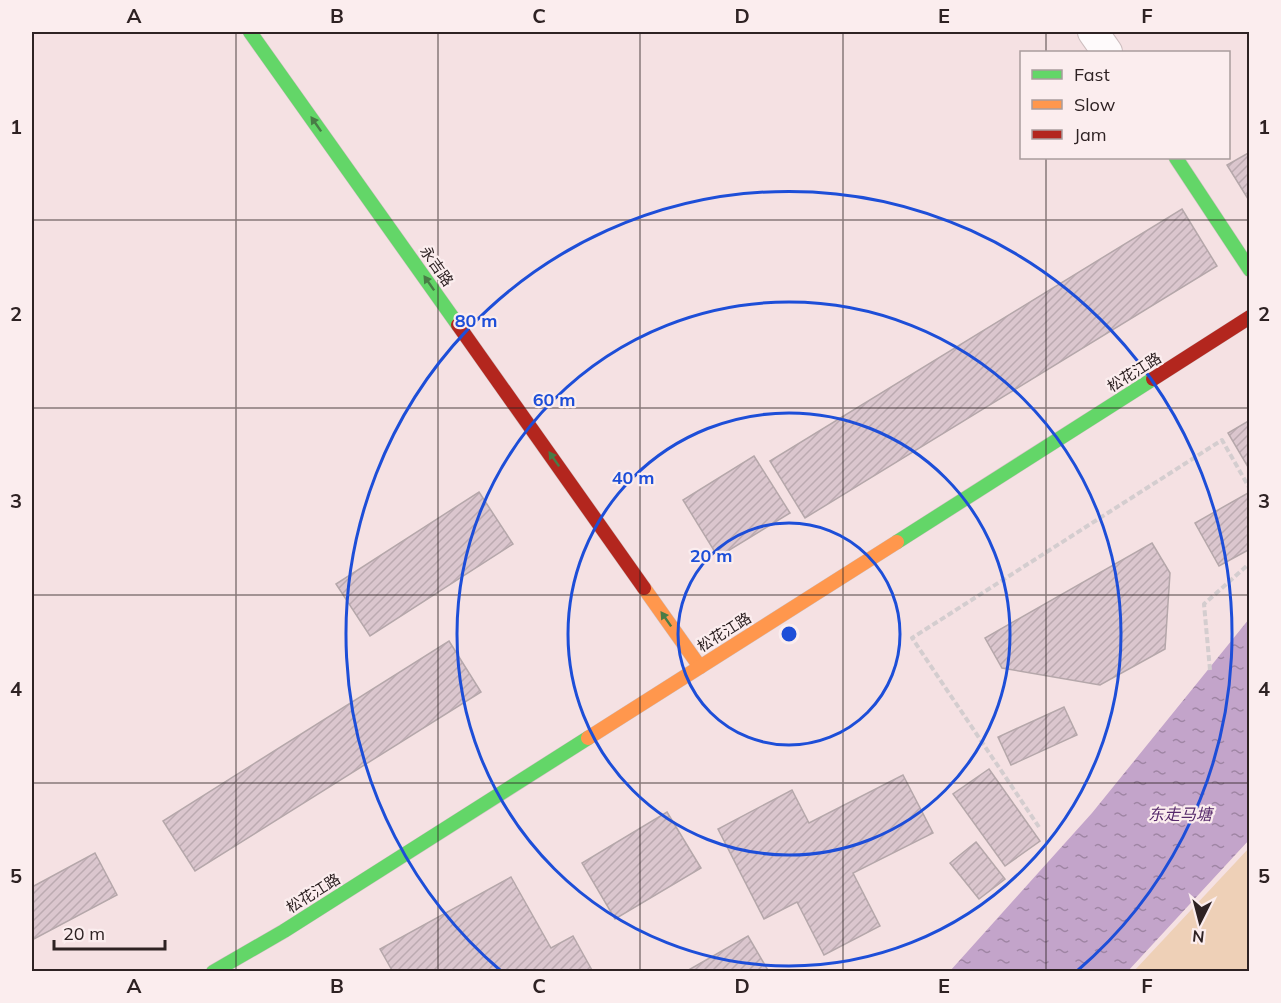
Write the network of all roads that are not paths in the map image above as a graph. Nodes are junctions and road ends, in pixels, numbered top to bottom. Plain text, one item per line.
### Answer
1 (250, 32) edge
2 (1093, 32) edge
3 (1106, 51) edge
4 (1177, 159) edge
5 (1250, 270) edge
6 (1250, 317) edge
7 (700, 667) junction
8 (213, 972) edge

7 -> 1 main road, 永吉路
2 - 3 street
4 - 5 main road
6 - 7 main road, 松花江路
7 - 8 main road, 松花江路

